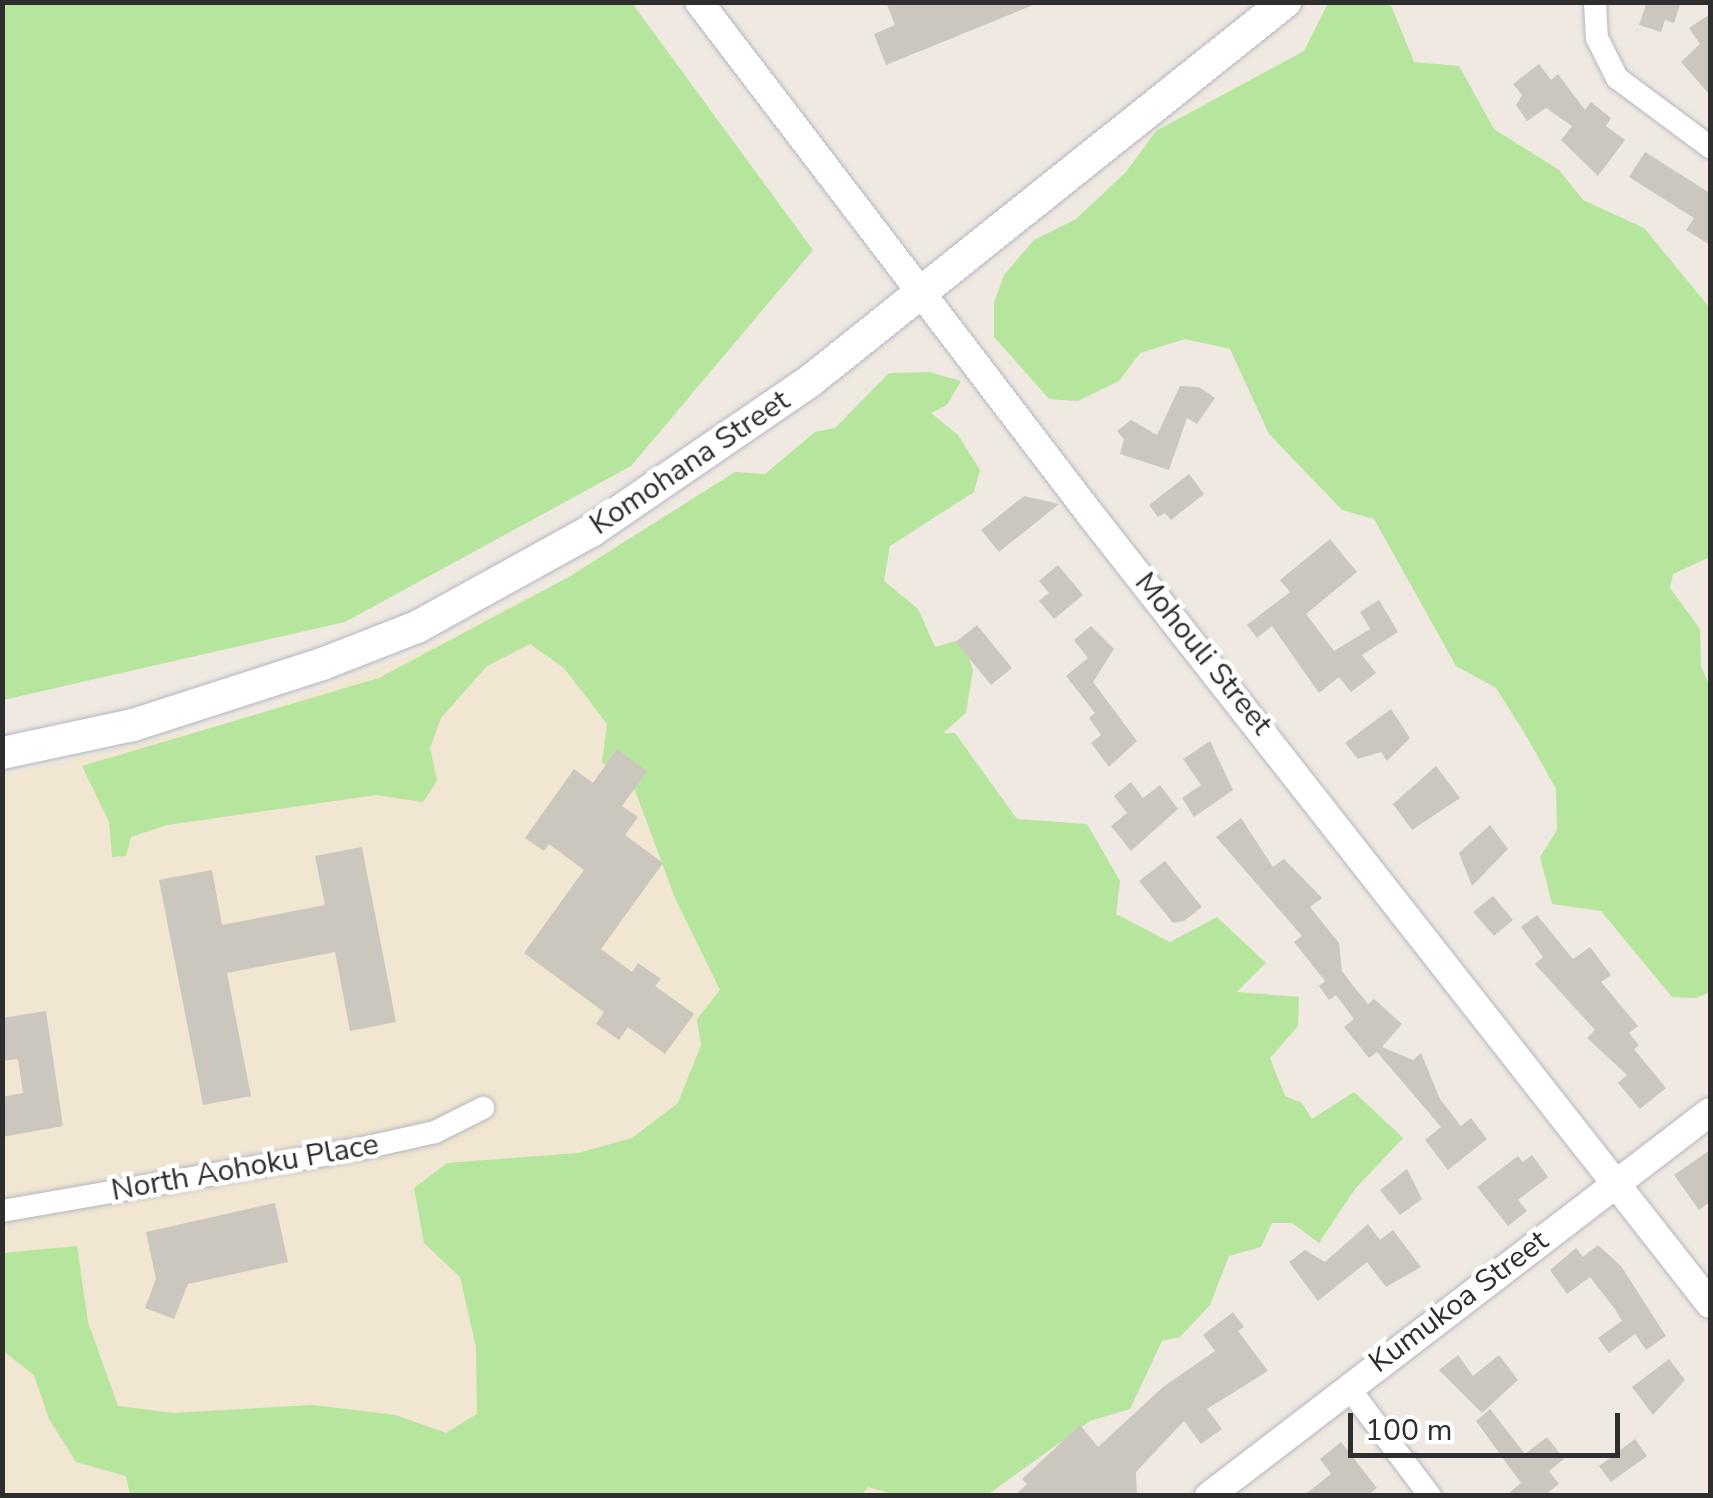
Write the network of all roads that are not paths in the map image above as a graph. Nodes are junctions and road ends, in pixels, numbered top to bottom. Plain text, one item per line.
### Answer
1 (699, 2) edge
2 (1285, 2) edge
3 (1595, 2) edge
4 (1710, 148) edge
5 (922, 290) junction
6 (2, 753) edge
7 (484, 1108) dead end
8 (1710, 1112) edge
9 (1618, 1180) junction
10 (2, 1212) edge
11 (1710, 1304) edge
12 (1348, 1387) junction
13 (1209, 1496) edge
14 (1430, 1496) edge

1 - 5 street, Mohouli Street
2 - 5 main road, Komohana Street
3 - 4 street
5 - 6 main road, Komohana Street
5 - 9 street, Mohouli Street
7 - 10 street, North Aohoku Place
8 - 9 street, Kumukoa Street
9 - 11 street, Mohouli Street
9 - 12 street, Kumukoa Street
12 - 13 street, Kumukoa Street
12 - 14 street

